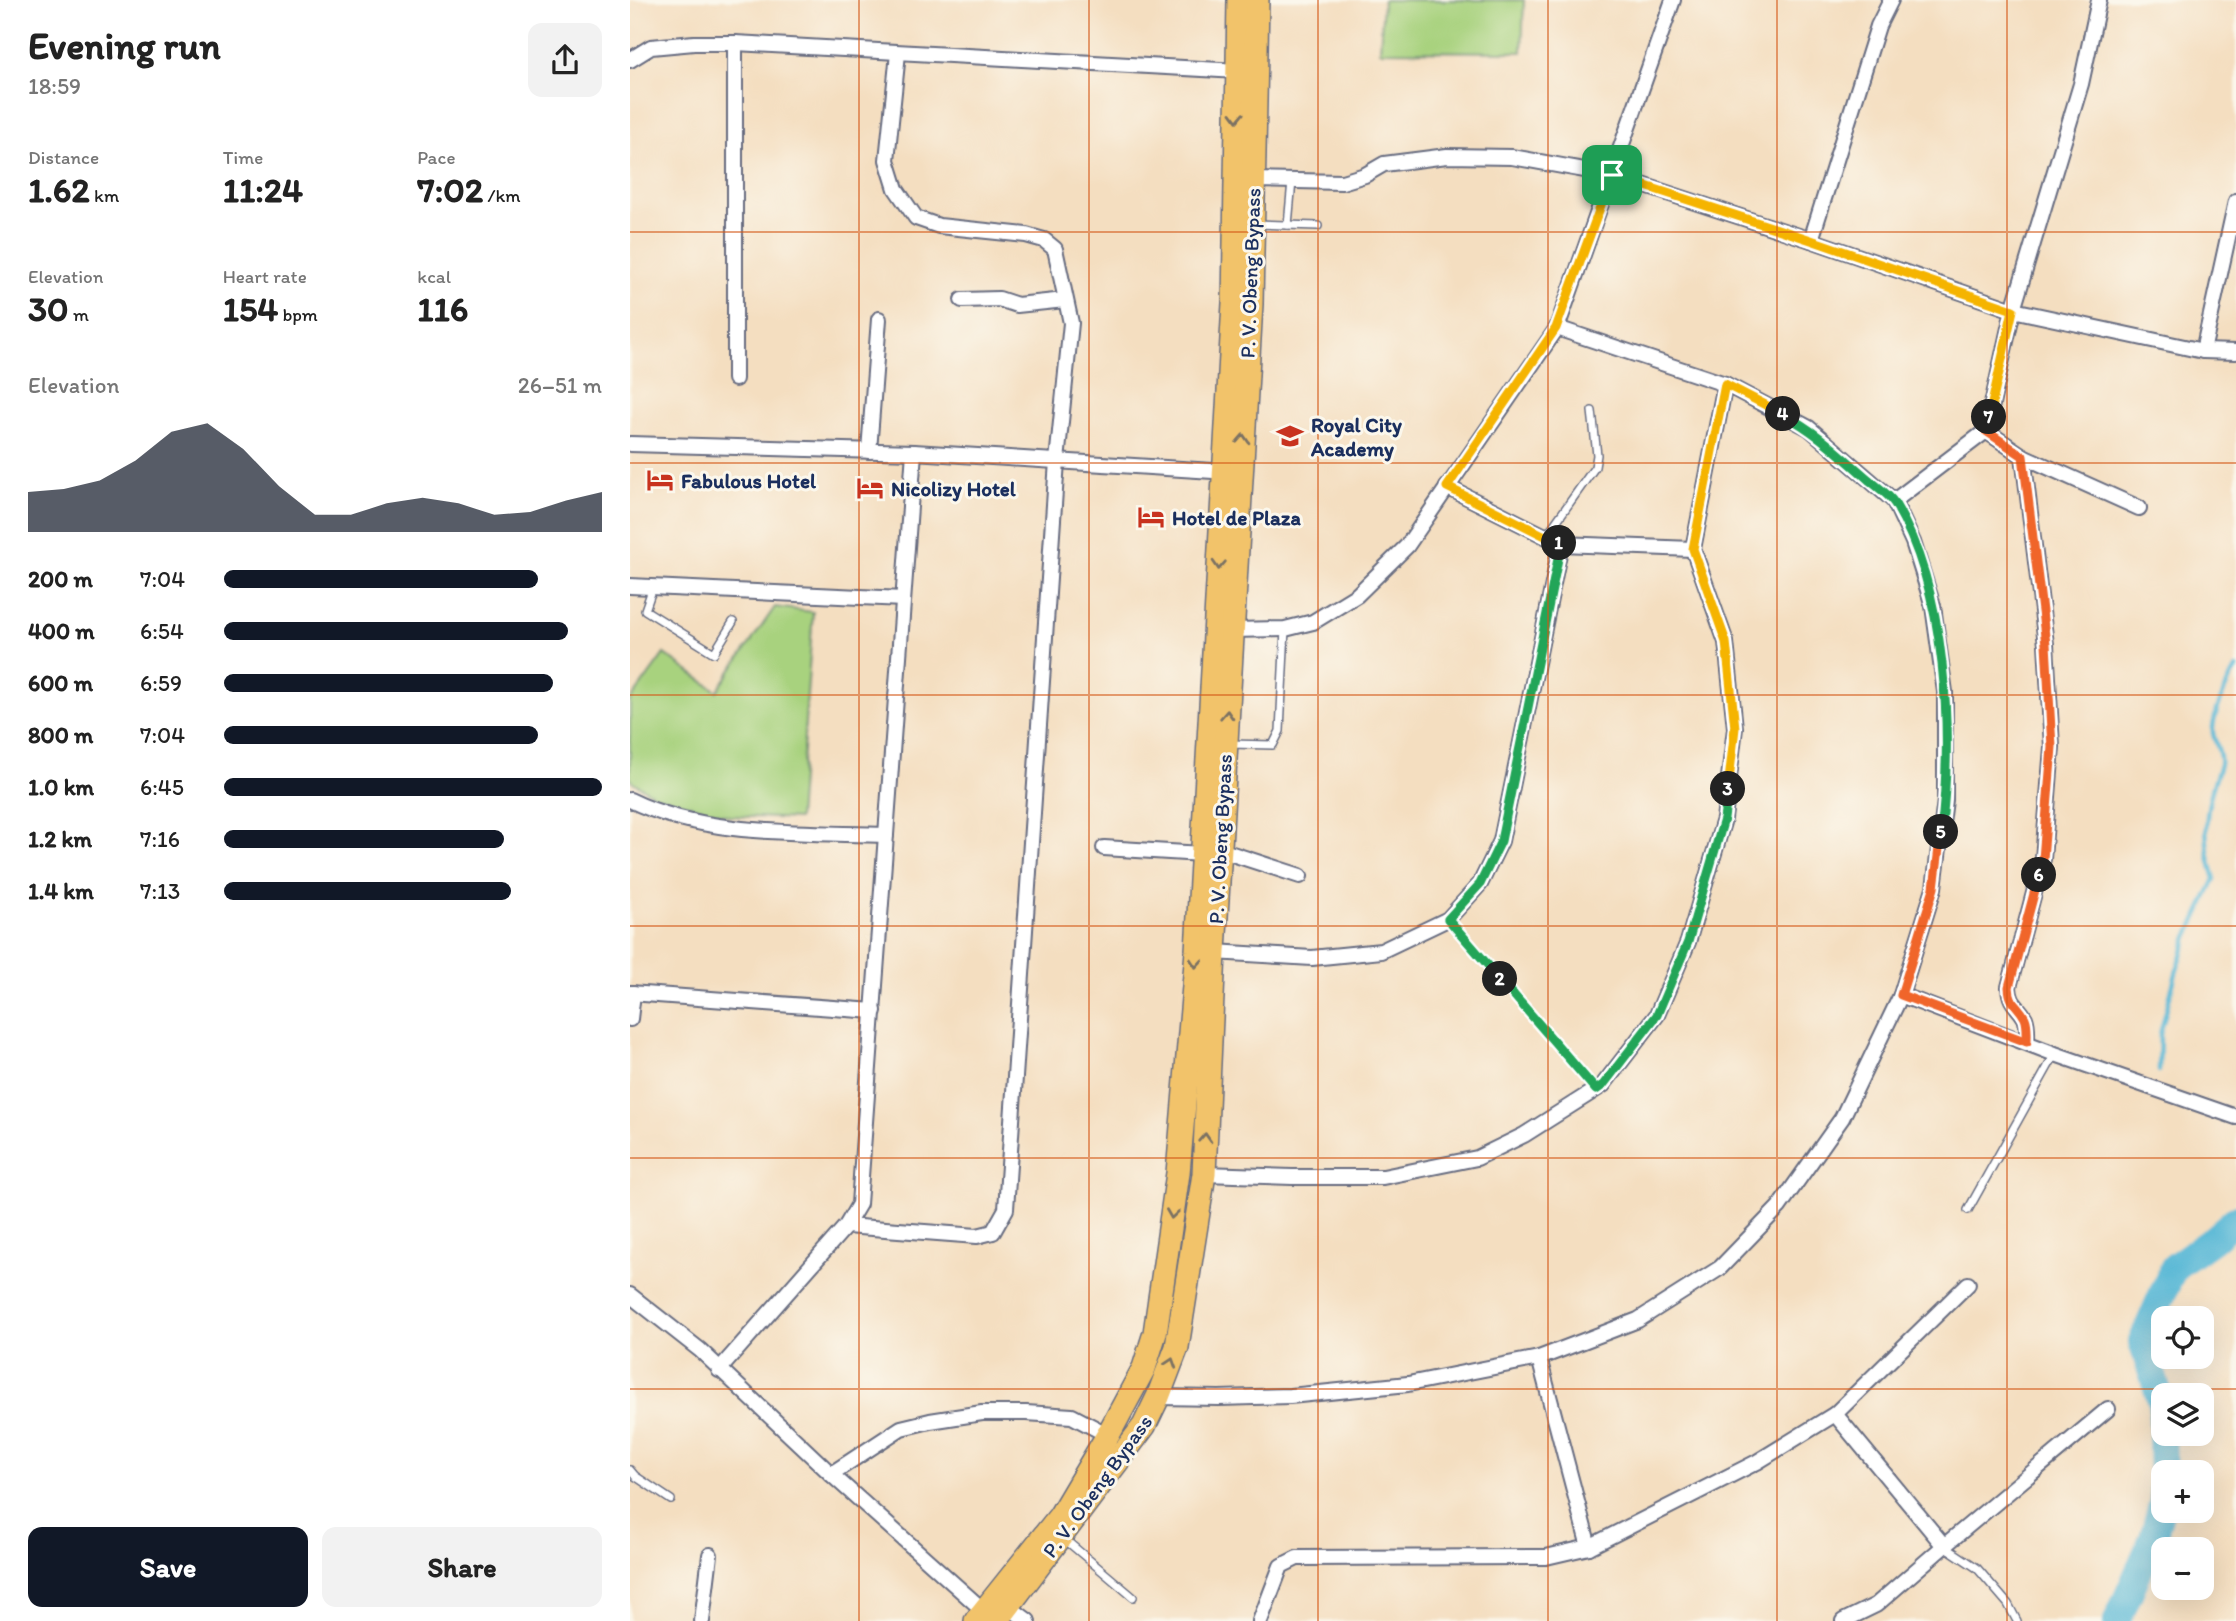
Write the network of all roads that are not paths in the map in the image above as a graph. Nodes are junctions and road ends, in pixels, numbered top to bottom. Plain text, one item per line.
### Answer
1 (1239, 0) edge
2 (1257, 0) edge
3 (1673, 0) edge
4 (1891, 0) edge
5 (2099, 0) edge
6 (736, 43) junction
7 (898, 53) junction
8 (630, 60) edge
9 (1238, 71) junction
10 (1612, 175) junction
11 (1253, 180) junction
12 (1292, 181) junction
13 (2236, 201) edge
14 (1252, 224) junction
15 (1288, 225) junction
16 (1318, 226) dead end
17 (1811, 240) junction
18 (962, 300) dead end
19 (1065, 300) junction
20 (2013, 310) junction
21 (879, 319) dead end
22 (1556, 328) junction
23 (2203, 351) junction
24 (2236, 352) edge
25 (735, 379) dead end
26 (1725, 384) junction
27 (1592, 411) dead end
28 (1986, 431) junction
29 (630, 444) edge
30 (869, 451) junction
31 (914, 452) junction
32 (2023, 456) junction
33 (1057, 461) junction
34 (1233, 472) junction
35 (1447, 487) junction
36 (1894, 501) junction
37 (2139, 508) dead end
38 (1545, 537) junction
39 (1561, 544) junction
40 (1693, 549) junction
41 (630, 586) edge
42 (653, 587) junction
43 (903, 599) junction
44 (733, 622) dead end
45 (1285, 629) junction
46 (1232, 630) junction
47 (1226, 744) junction
48 (630, 800) edge
49 (886, 835) junction
50 (1104, 848) dead end
51 (1211, 852) junction
52 (1300, 876) dead end
53 (1214, 952) junction
54 (631, 993) edge
55 (1901, 995) junction
56 (874, 1011) junction
57 (630, 1019) edge
58 (2027, 1042) junction
59 (2055, 1054) junction
60 (2236, 1117) edge
61 (1204, 1174) junction
62 (1968, 1210) dead end
63 (846, 1226) junction
64 (1968, 1284) dead end
65 (630, 1295) edge
66 (1539, 1358) junction
67 (719, 1370) junction
68 (1158, 1397) junction
69 (2108, 1409) dead end
70 (1835, 1414) junction
71 (1108, 1435) junction
72 (630, 1470) edge
73 (831, 1474) junction
74 (671, 1500) dead end
75 (1062, 1537) junction
76 (1944, 1546) junction
77 (1590, 1547) junction
78 (710, 1555) dead end
79 (1133, 1597) dead end
80 (991, 1615) edge
81 (702, 1621) edge
82 (1028, 1621) edge
83 (1260, 1621) edge
84 (1843, 1621) edge
85 (2017, 1621) edge

1 - 9 highway, P. V. Obeng Bypass
2 - 11 highway, P. V. Obeng Bypass
3 - 10 street
4 - 17 street
5 - 20 street
6 - 7 street
6 - 8 street
6 - 25 street
7 - 9 street
7 - 19 street
9 -> 34 highway, P. V. Obeng Bypass
10 - 12 street
10 - 17 street
10 - 22 street
11 - 12 street
11 - 14 highway, P. V. Obeng Bypass
12 - 15 lane
13 - 23 street
14 - 15 lane
34 -> 14 highway, P. V. Obeng Bypass
15 - 16 lane
17 - 20 street
18 - 19 street
19 - 33 street
20 - 23 street
20 - 28 street
21 - 30 street
22 - 26 street
22 - 35 street
23 - 24 street
26 - 36 street
26 - 40 street
27 - 38 lane
28 - 32 street
28 - 36 street
29 - 30 street
30 - 31 street
31 - 33 street
31 - 43 street
32 - 37 street
32 - 58 street
33 - 34 street
33 - 63 street
34 - 46 highway, P. V. Obeng Bypass
34 -> 51 highway, P. V. Obeng Bypass
35 - 38 street
35 - 45 street
36 - 55 street
38 - 39 street
39 - 40 street
39 - 53 street
40 - 61 street
41 - 42 street
42 - 43 street
42 - 44 lane
43 - 49 street
45 - 46 street
45 - 47 lane
47 -> 46 highway, P. V. Obeng Bypass
47 - 51 highway, P. V. Obeng Bypass
48 - 49 street
49 - 56 street
50 - 51 street
51 - 52 street
51 - 53 highway, P. V. Obeng Bypass
51 -> 71 highway, P. V. Obeng Bypass
61 -> 53 highway, P. V. Obeng Bypass
54 - 56 street
54 - 57 street
55 - 58 street
55 - 66 street
56 - 63 street
58 - 59 street
59 - 60 street
59 - 62 lane
68 -> 61 highway, P. V. Obeng Bypass
63 - 67 street
64 - 70 street
65 - 67 street
66 - 68 street
66 - 77 street
67 - 73 street
68 - 75 highway, P. V. Obeng Bypass
69 - 76 street
70 - 76 street
70 - 77 street
71 - 73 street
71 - 80 highway, P. V. Obeng Bypass
72 - 74 lane
73 - 80 street
75 - 79 lane
75 - 80 highway, P. V. Obeng Bypass
76 - 84 street
76 - 85 lane
77 - 83 street
78 - 81 street
80 - 82 street

